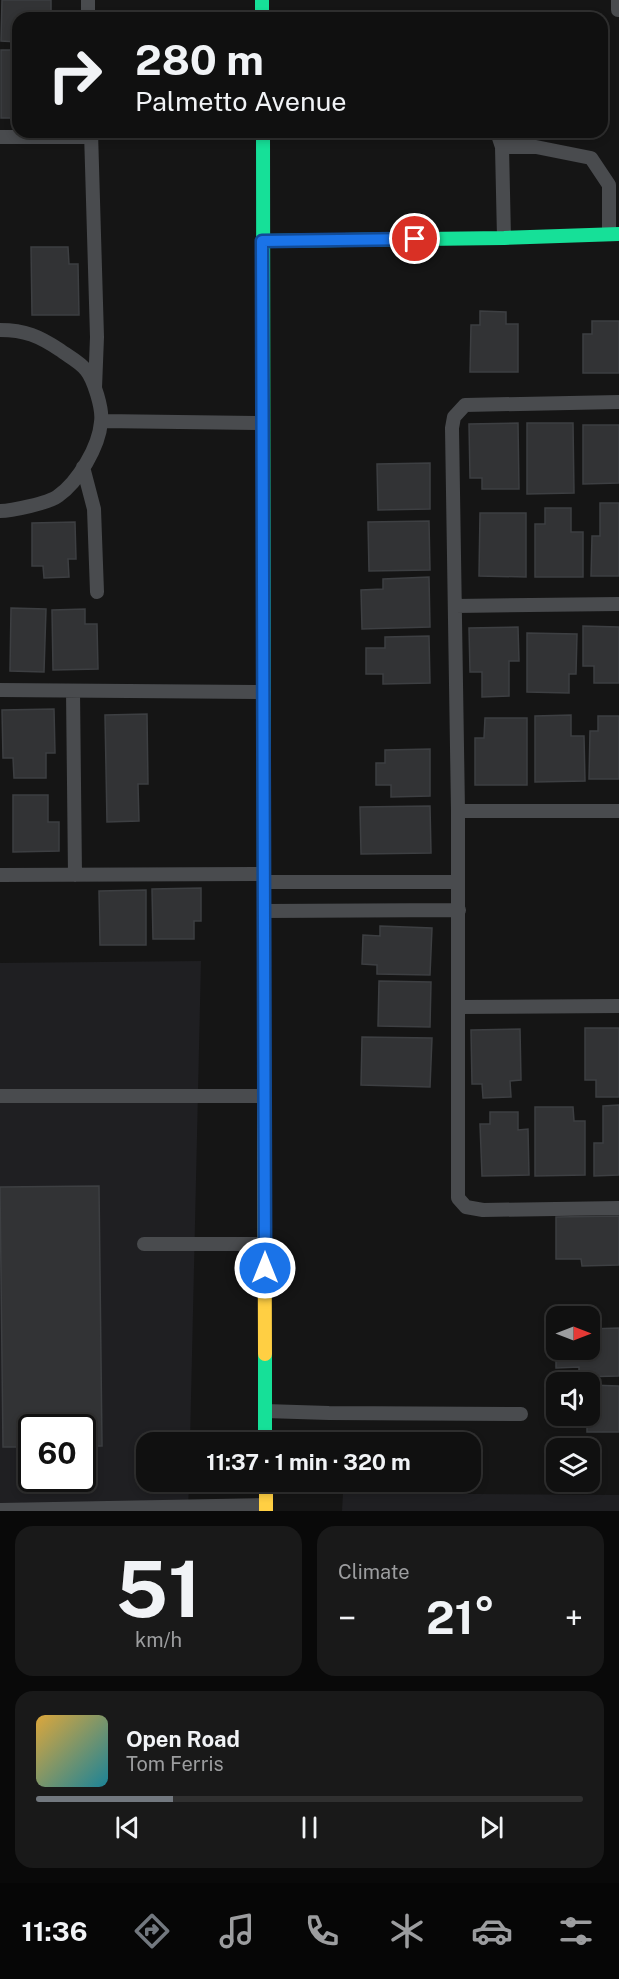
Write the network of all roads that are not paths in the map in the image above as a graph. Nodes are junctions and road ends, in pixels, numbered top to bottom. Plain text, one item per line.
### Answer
1 (92, 138) edge
2 (263, 138) edge
3 (499, 138) edge
4 (502, 147) junction
5 (614, 234) edge
6 (504, 238) junction
7 (262, 241) junction
8 (0, 330) edge
9 (95, 388) junction
10 (619, 402) edge
11 (102, 421) junction
12 (263, 423) junction
13 (83, 467) junction
14 (0, 511) edge
15 (97, 592) dead end
16 (619, 604) edge
17 (454, 606) junction
18 (0, 690) edge
19 (73, 691) junction
20 (264, 692) junction
21 (458, 811) junction
22 (619, 811) edge
23 (0, 875) edge
24 (75, 875) junction
25 (264, 878) junction
26 (458, 882) junction
27 (459, 910) junction
28 (264, 911) junction
29 (619, 1006) edge
30 (459, 1007) junction
31 (0, 1096) edge
32 (264, 1096) junction
33 (619, 1208) edge
34 (144, 1244) dead end
35 (265, 1244) junction
36 (265, 1411) junction
37 (521, 1414) dead end
38 (265, 1432) edge
39 (266, 1492) edge
40 (266, 1508) edge
41 (0, 1510) edge

1 - 9 lane
2 - 7 main road
3 - 4 lane
4 - 5 lane
4 - 6 lane
5 - 6 main road
6 - 7 main road
7 - 12 main road
8 - 9 lane
9 - 11 lane
10 - 17 lane
11 - 12 lane
11 - 13 lane
12 - 20 main road
13 - 14 lane
13 - 15 lane
16 - 17 lane
17 - 21 lane
18 - 19 lane
19 - 20 lane
19 - 24 lane
20 - 25 main road
21 - 22 lane
21 - 26 lane
23 - 24 lane
24 - 25 lane
25 - 26 lane
25 - 28 main road
26 - 27 lane
27 - 28 lane
27 - 30 lane
28 - 32 main road
29 - 30 lane
30 - 33 lane
31 - 32 lane
32 - 35 main road
34 - 35 lane
35 - 36 main road
36 - 37 lane
36 - 38 main road
39 - 40 main road
40 - 41 lane

